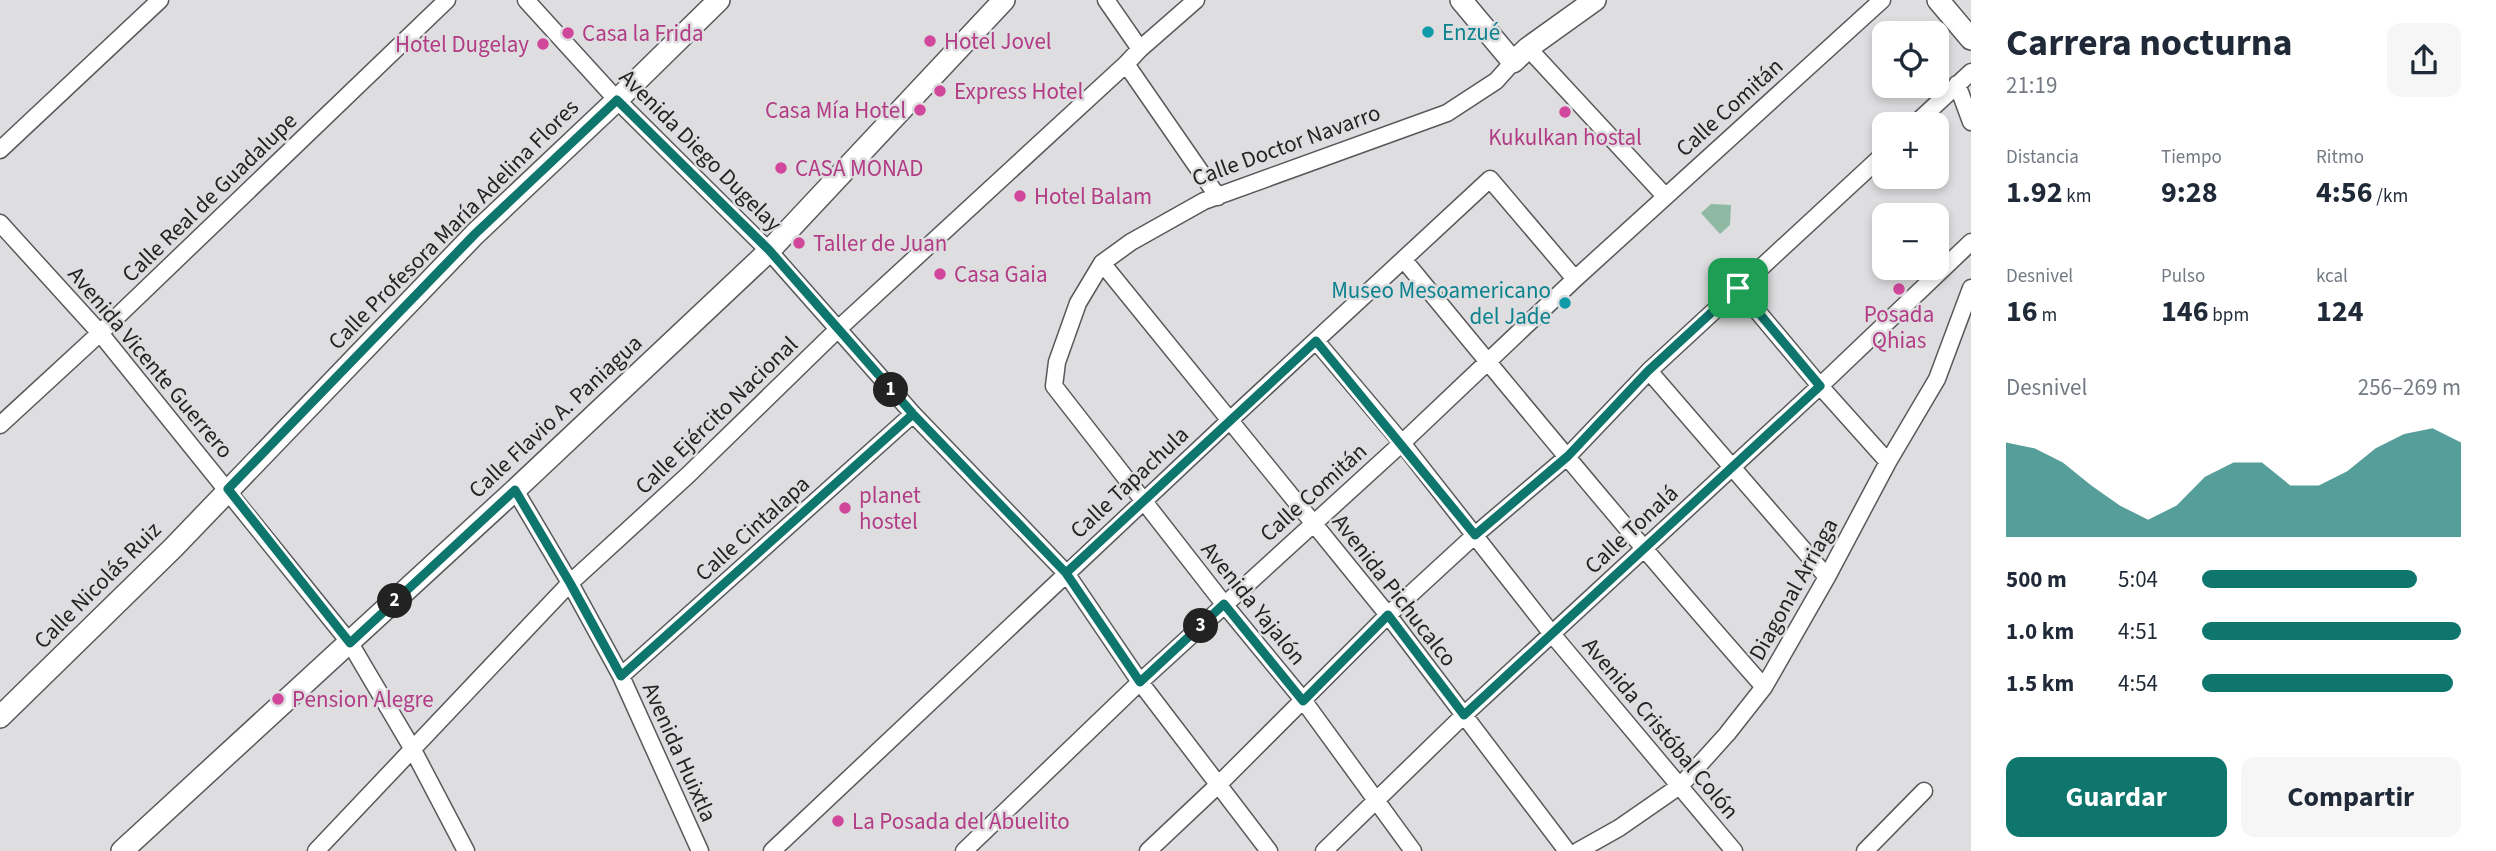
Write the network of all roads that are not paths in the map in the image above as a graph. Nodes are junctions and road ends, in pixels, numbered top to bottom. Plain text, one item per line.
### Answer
1 (160, 0) edge
2 (447, 0) edge
3 (526, 0) edge
4 (719, 0) edge
5 (1004, 0) edge
6 (1106, 0) edge
7 (1196, 0) edge
8 (1461, 0) edge
9 (1595, 0) edge
10 (1882, 0) edge
11 (1938, 0) edge
12 (1971, 39) edge
13 (1140, 48) junction
14 (1520, 55) junction
15 (1126, 64) junction
16 (1971, 72) edge
17 (1957, 85) junction
18 (617, 100) junction
19 (1928, 112) edge
20 (1971, 122) edge
21 (0, 150) edge
22 (1872, 165) edge
23 (1665, 196) junction
24 (1218, 197) junction
25 (0, 222) edge
26 (1971, 242) edge
27 (769, 250) junction
28 (1404, 260) junction
29 (1102, 263) junction
30 (1575, 279) junction
31 (1738, 288) junction
32 (1971, 288) edge
33 (837, 330) junction
34 (100, 332) junction
35 (1316, 341) junction
36 (1488, 362) junction
37 (1648, 371) junction
38 (1054, 386) joint
39 (1820, 386) junction
40 (913, 414) junction
41 (1230, 419) junction
42 (0, 425) edge
43 (1402, 443) junction
44 (1568, 456) junction
45 (1888, 461) junction
46 (1731, 467) junction
47 (228, 489) junction
48 (515, 490) junction
49 (1143, 501) junction
50 (1312, 523) junction
51 (1475, 535) junction
52 (1642, 550) junction
53 (1066, 573) junction
54 (1827, 578) junction
55 (570, 583) junction
56 (1224, 604) junction
57 (1388, 615) junction
58 (1552, 634) junction
59 (350, 643) junction
60 (621, 676) junction
61 (1140, 682) junction
62 (1764, 687) junction
63 (1303, 701) junction
64 (1464, 715) junction
65 (0, 717) edge
66 (412, 748) junction
67 (1218, 785) junction
68 (1681, 785) junction
69 (1924, 791) dead end
70 (1376, 800) junction
71 (122, 851) edge
72 (316, 851) edge
73 (466, 851) edge
74 (699, 851) edge
75 (772, 851) edge
76 (964, 851) edge
77 (1148, 851) edge
78 (1269, 851) edge
79 (1324, 851) edge
80 (1413, 851) edge
81 (1567, 851) edge
82 (1578, 851) edge
83 (1734, 851) edge
84 (1865, 851) edge

1 - 21 street
2 - 34 street, Calle Real de Guadalupe
3 - 18 street, Avenida Diego Dugelay
4 - 18 street, Calle Profesora María Adelina Flores
5 - 27 street, Calle Flavio A. Paniagua
6 - 13 street
7 - 13 street, Calle Ejército Nacional
8 - 14 street
9 - 14 street, Calle Doctor Navarro
10 - 23 street, Calle Comitán
11 - 12 street
13 - 15 street, Calle Ejército Nacional
14 - 23 street
14 - 24 street, Calle Doctor Navarro
15 - 24 street
15 - 33 street, Calle Ejército Nacional
16 - 17 street
17 - 19 street
17 - 20 street
18 - 27 street, Avenida Diego Dugelay
18 - 47 street, Calle Profesora María Adelina Flores
22 - 31 street
23 - 30 street, Calle Comitán
24 - 29 street, Calle Doctor Navarro
25 - 34 street, Avenida Vicente Guerrero
26 - 39 street, Calle Tonalá
27 - 33 street, Avenida Diego Dugelay
27 - 48 street, Calle Flavio A. Paniagua
28 - 30 street, Calle Tapachula
28 - 35 street, Calle Tapachula
28 - 36 street
29 - 38 street, Calle Doctor Navarro
29 - 41 street, Avenida Pichucalco
30 - 36 street, Calle Comitán
31 - 37 street
31 - 39 street
32 - 45 street, Diagonal Arriaga
33 - 40 street, Avenida Diego Dugelay
33 - 55 street, Calle Ejército Nacional
34 - 42 street, Calle Real de Guadalupe
34 - 47 street, Avenida Vicente Guerrero
35 - 41 street, Calle Tapachula
35 - 43 street, Avenida Cristóbal Colón
36 - 43 street, Calle Comitán
36 - 44 street
37 - 44 street
37 - 46 street
38 - 49 street, Avenida Yajalón
39 - 45 street
39 - 46 street, Calle Tonalá
40 - 53 street, Avenida Diego Dugelay
40 - 60 street, Calle Cintalapa
41 - 49 street, Calle Tapachula
41 - 50 street, Avenida Pichucalco
43 - 50 street, Calle Comitán
43 - 51 street, Avenida Cristóbal Colón
44 - 51 street
44 - 52 street
45 - 54 street, Diagonal Arriaga
46 - 52 street, Calle Tonalá
46 - 54 street
47 - 59 street, Avenida Vicente Guerrero
47 - 65 street, Calle Nicolás Ruiz
48 - 55 street, Avenida Huixtla
48 - 59 street, Calle Flavio A. Paniagua
49 - 53 street, Calle Tapachula
49 - 56 street, Avenida Yajalón
50 - 56 street, Calle Comitán
50 - 57 street, Avenida Pichucalco
51 - 57 street
51 - 58 street, Avenida Cristóbal Colón
52 - 58 street, Calle Tonalá
52 - 62 street
53 - 61 street, Avenida Diego Dugelay
53 - 75 street, Calle Tapachula
54 - 62 street, Diagonal Arriaga
55 - 60 street, Avenida Huixtla
55 - 66 street, Calle Ejército Nacional
56 - 61 street, Calle Comitán
56 - 63 street, Avenida Yajalón
57 - 63 street
57 - 64 street, Avenida Pichucalco
58 - 64 street, Calle Tonalá
58 - 68 street, Avenida Cristóbal Colón
59 - 66 street, Avenida Vicente Guerrero
59 - 71 street, Calle Flavio A. Paniagua
60 - 74 street, Avenida Huixtla
61 - 67 street, Avenida Diego Dugelay
61 - 76 street, Calle Comitán
62 - 68 street, Diagonal Arriaga
63 - 67 street
63 - 70 street, Avenida Yajalón
64 - 70 street, Calle Tonalá
64 - 81 street, Avenida Pichucalco
66 - 72 street, Calle Ejército Nacional
66 - 73 street, Avenida Vicente Guerrero
67 - 77 street
67 - 78 street, Avenida Diego Dugelay
68 - 82 street, Diagonal Arriaga
68 - 83 street, Avenida Cristóbal Colón
69 - 84 street
70 - 79 street, Calle Tonalá
70 - 80 street, Avenida Yajalón

